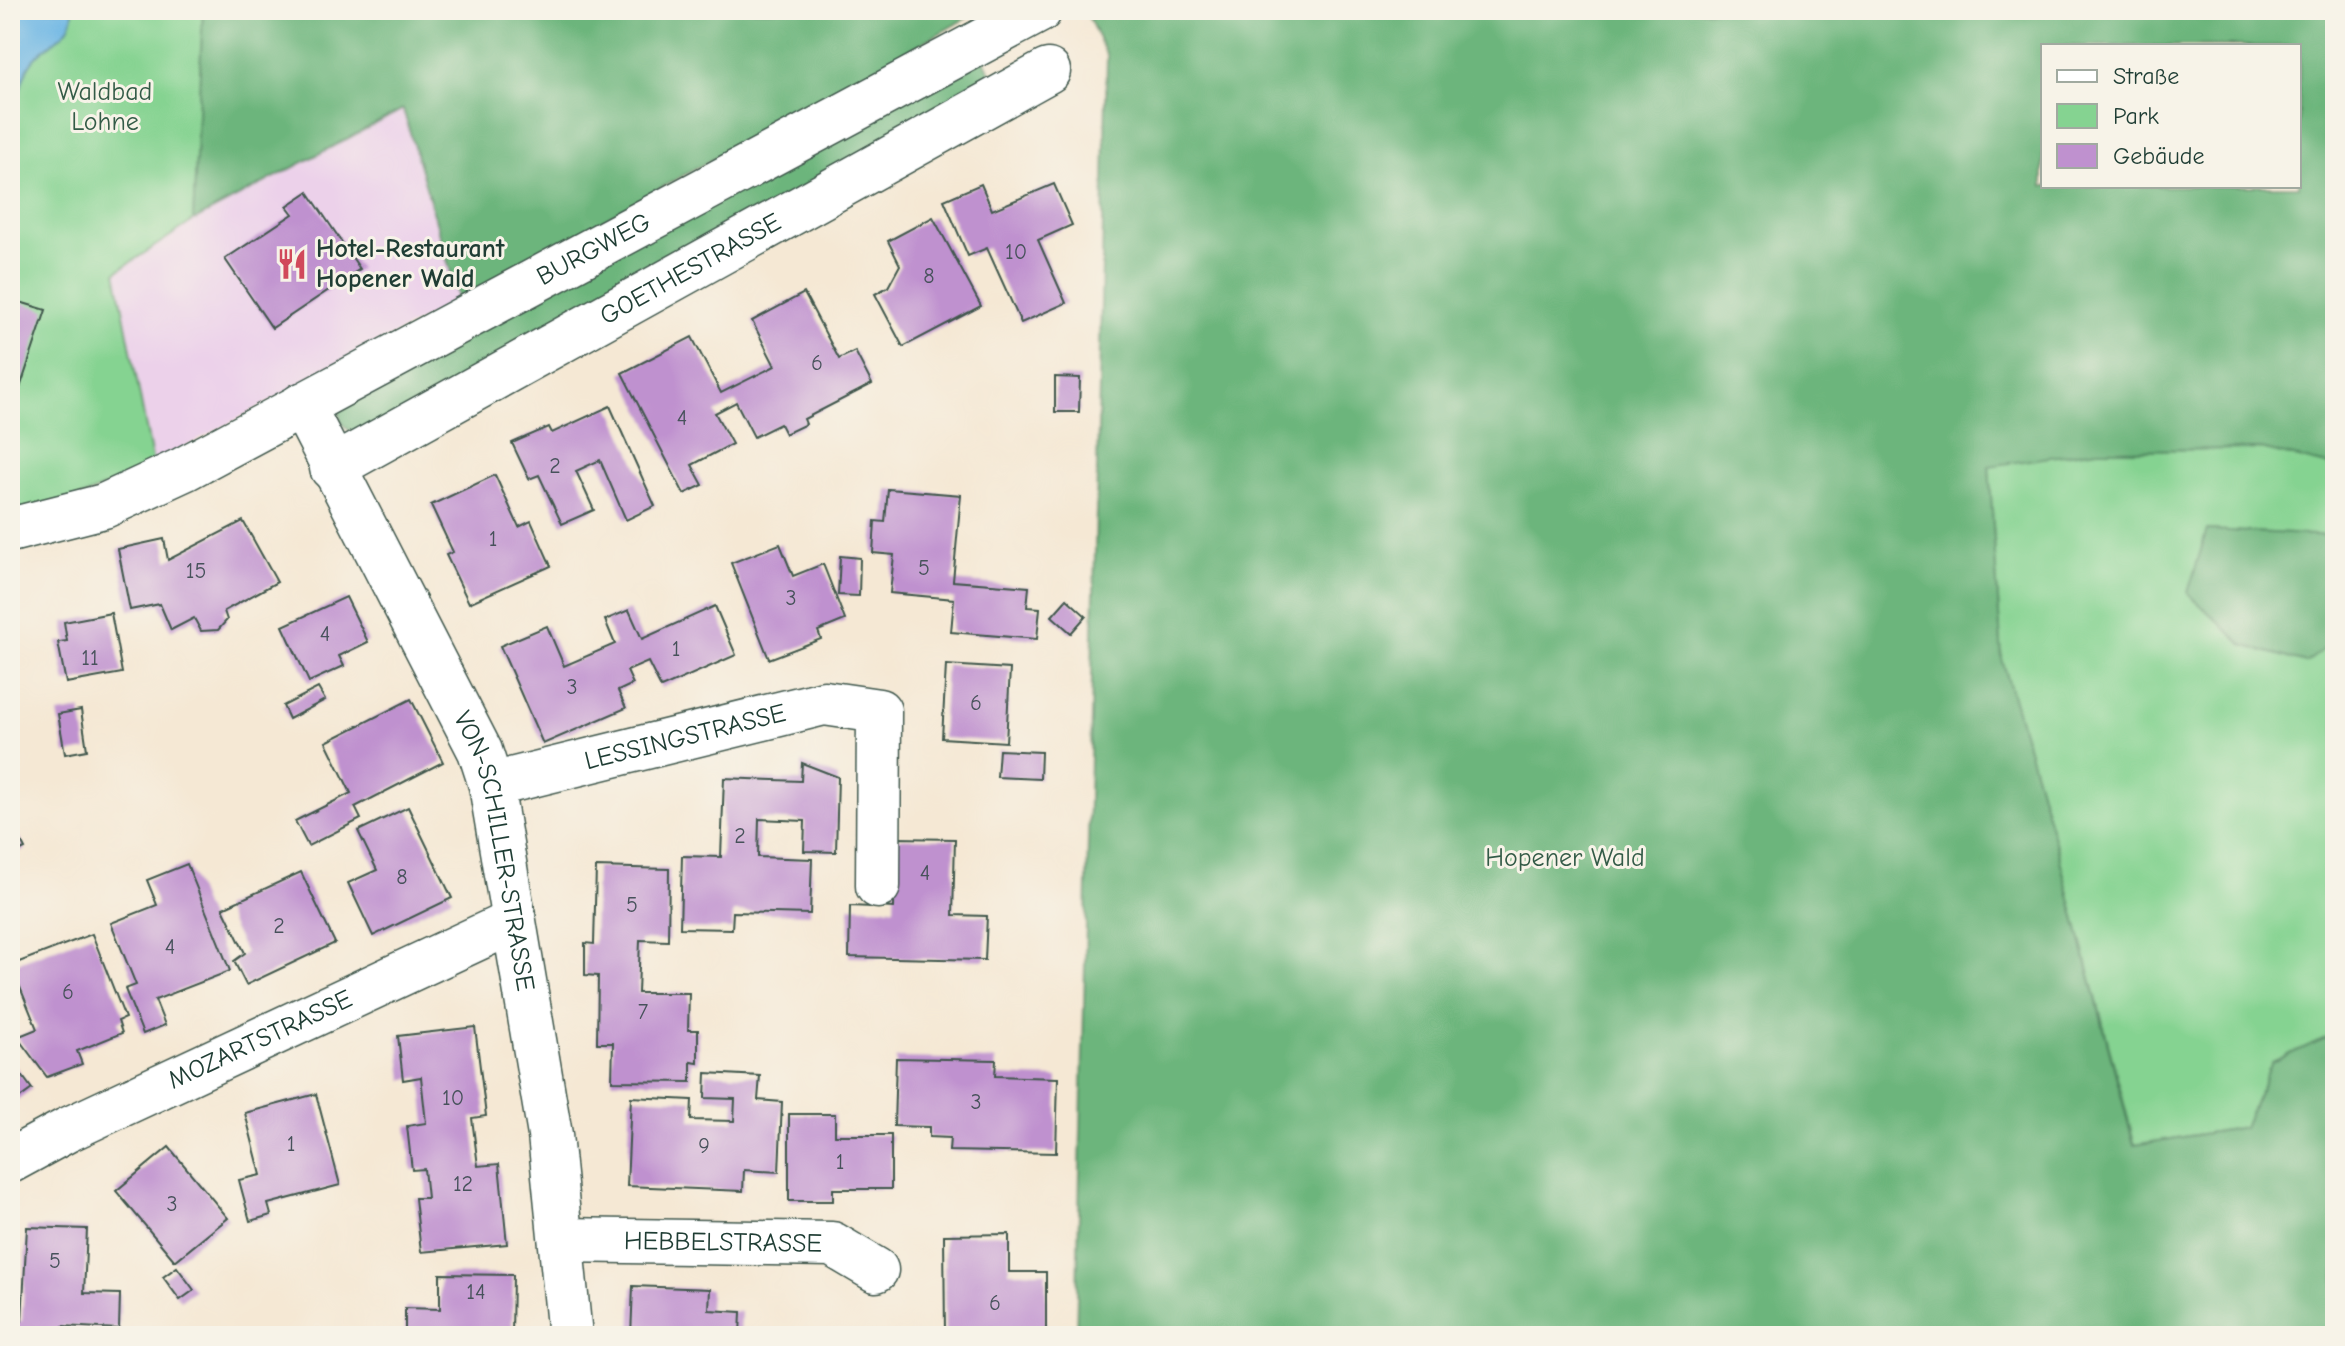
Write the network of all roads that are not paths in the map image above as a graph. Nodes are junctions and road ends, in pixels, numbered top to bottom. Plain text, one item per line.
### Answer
1 (1040, 10) edge
2 (1048, 71) dead end
3 (302, 405) junction
4 (332, 468) junction
5 (10, 530) edge
6 (491, 785) junction
7 (878, 886) dead end
8 (512, 922) junction
9 (10, 1161) edge
10 (561, 1240) junction
11 (876, 1270) dead end
12 (570, 1336) edge

1 - 3 street, BURGWEG
2 - 4 street, GOETHESTRASSE
3 - 4 street, VON-SCHILLER-STRASSE
3 - 5 street, BURGWEG
4 - 6 street, VON-SCHILLER-STRASSE
6 - 7 street, LESSINGSTRASSE
6 - 8 street, VON-SCHILLER-STRASSE
8 - 9 street, MOZARTSTRASSE
8 - 10 street, VON-SCHILLER-STRASSE
10 - 11 street, HEBBELSTRASSE
10 - 12 street, VON-SCHILLER-STRASSE

